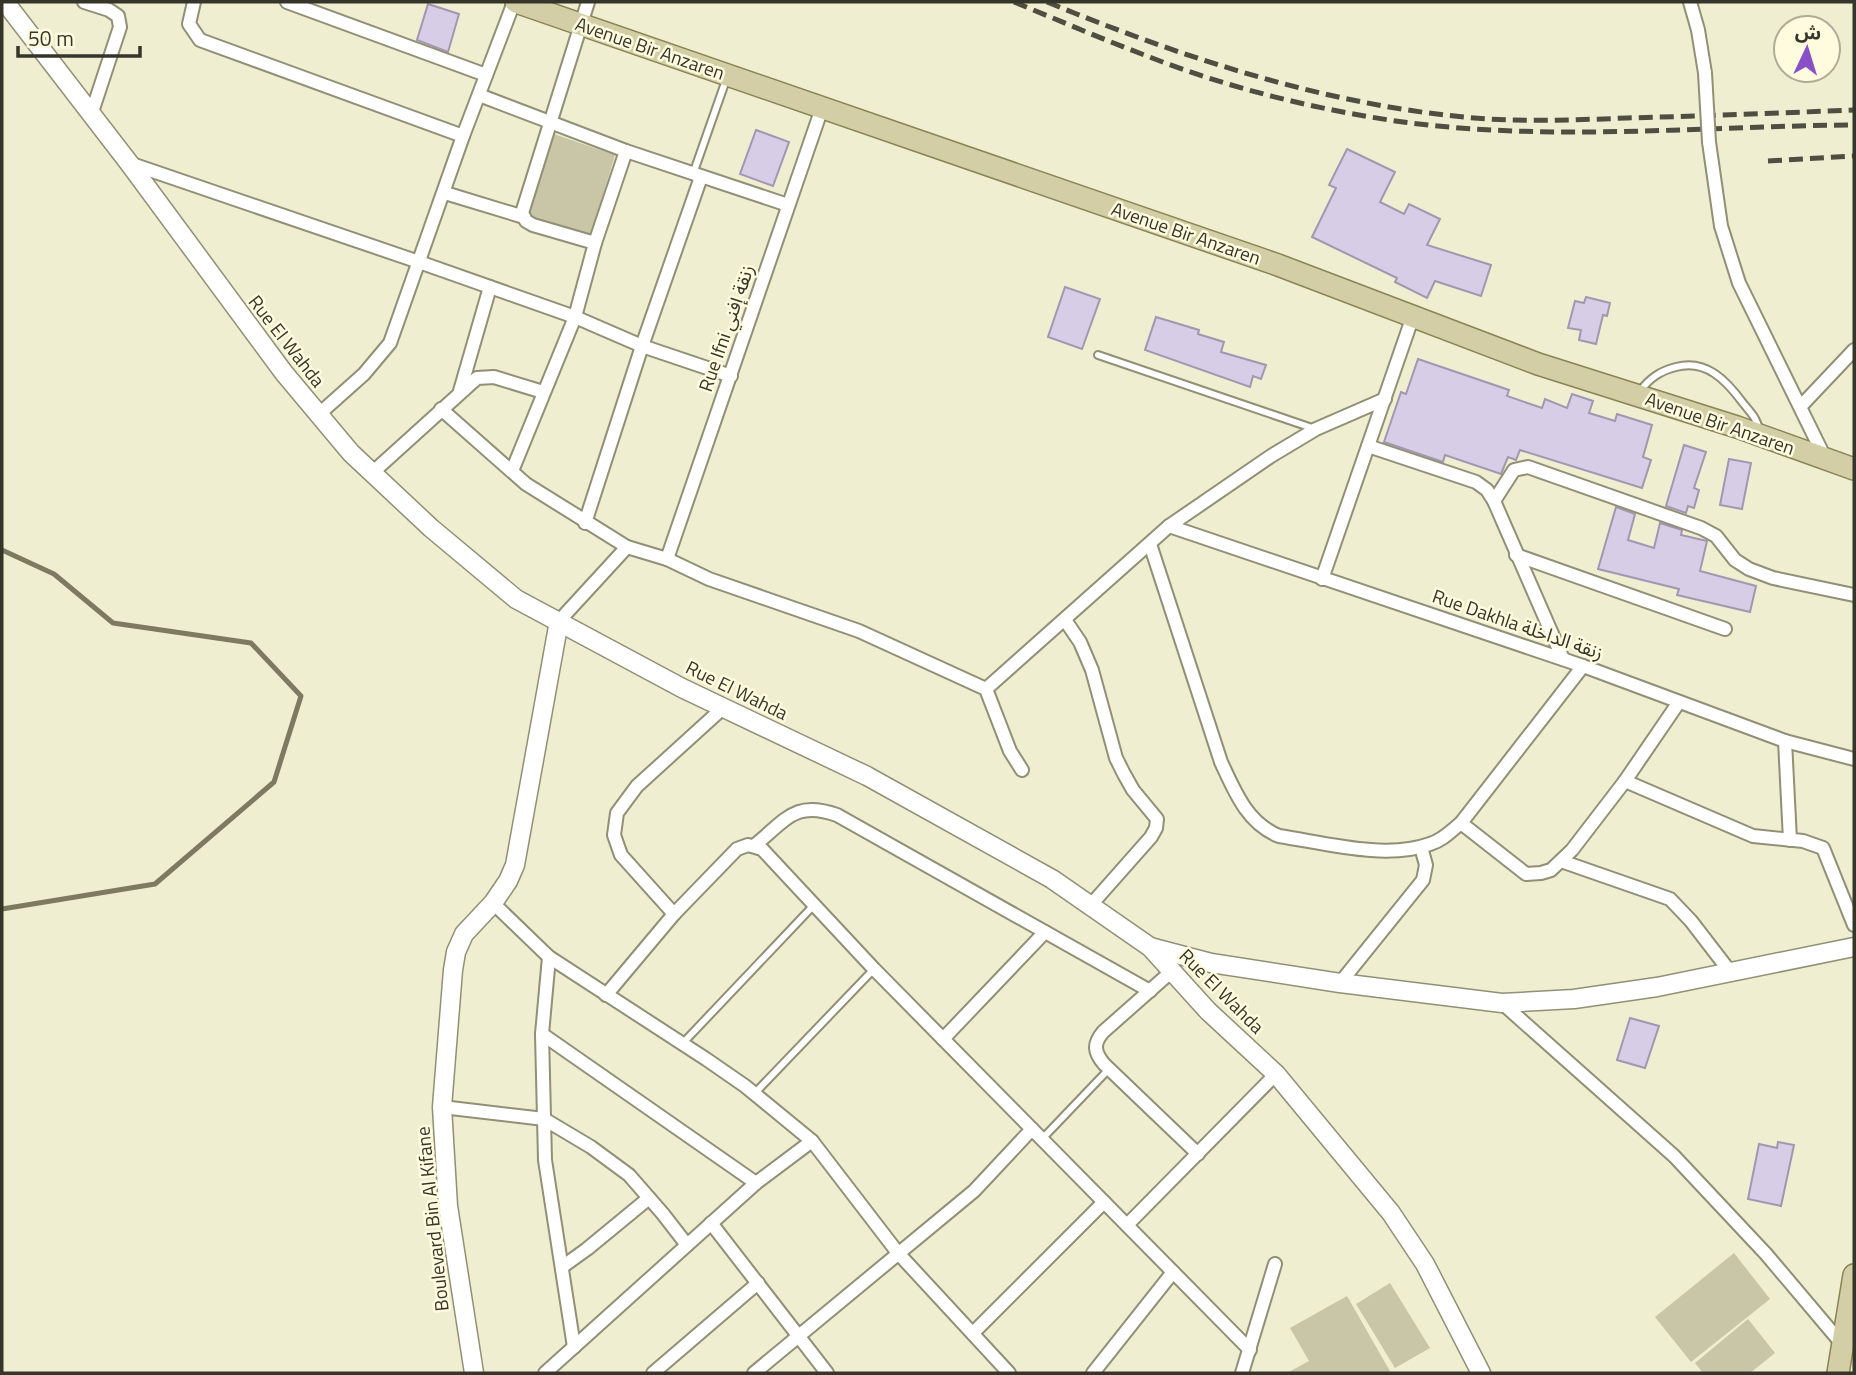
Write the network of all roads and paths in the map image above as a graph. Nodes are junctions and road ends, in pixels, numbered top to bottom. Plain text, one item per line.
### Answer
1 (5, 2) edge
2 (84, 2) edge
3 (194, 2) edge
4 (287, 2) edge
5 (515, 2) edge
6 (588, 2) edge
7 (1690, 2) edge
8 (580, 23) junction
9 (486, 75) junction
10 (727, 75) junction
11 (479, 95) junction
12 (822, 108) junction
13 (91, 115) junction
14 (551, 123) junction
15 (463, 136) junction
16 (626, 150) junction
17 (129, 163) junction
18 (697, 175) junction
19 (444, 193) junction
20 (788, 205) junction
21 (524, 217) junction
22 (595, 243) junction
23 (419, 262) junction
24 (490, 287) junction
25 (1413, 316) junction
26 (575, 317) junction
27 (642, 346) junction
28 (1854, 350) edge
29 (1098, 355) dead end
30 (730, 376) junction
31 (543, 392) junction
32 (460, 393) junction
33 (1637, 395) junction
34 (1385, 399) junction
35 (1801, 406) junction
36 (441, 409) junction
37 (318, 415) junction
38 (1316, 429) junction
39 (1759, 435) junction
40 (1368, 446) junction
41 (1826, 460) junction
42 (1854, 469) edge
43 (512, 471) junction
44 (372, 473) junction
45 (1494, 501) junction
46 (585, 523) junction
47 (1169, 526) junction
48 (1150, 544) junction
49 (627, 547) junction
50 (1516, 555) junction
51 (667, 559) junction
52 (1322, 579) junction
53 (1854, 595) edge
54 (1065, 620) junction
55 (559, 621) junction
56 (1725, 629) dead end
57 (1563, 659) junction
58 (1583, 666) junction
59 (986, 689) junction
60 (1679, 702) junction
61 (724, 707) junction
62 (1785, 741) junction
63 (1854, 759) edge
64 (1022, 770) dead end
65 (1625, 781) junction
66 (1461, 823) junction
67 (1790, 840) junction
68 (755, 845) junction
69 (1421, 847) junction
70 (1561, 861) junction
71 (493, 902) junction
72 (814, 905) junction
73 (1090, 906) junction
74 (674, 914) junction
75 (1854, 925) edge
76 (1045, 932) junction
77 (1150, 947) junction
78 (1854, 947) edge
79 (549, 957) junction
80 (874, 970) junction
81 (1172, 971) junction
82 (1731, 973) junction
83 (1340, 983) junction
84 (1150, 991) junction
85 (606, 995) junction
86 (1502, 1003) junction
87 (542, 1034) junction
88 (943, 1040) junction
89 (683, 1044) junction
90 (1109, 1069) junction
91 (1276, 1074) junction
92 (754, 1094) junction
93 (442, 1107) junction
94 (544, 1119) junction
95 (1032, 1129) junction
96 (1042, 1139) junction
97 (812, 1141) junction
98 (1198, 1154) junction
99 (756, 1183) junction
100 (649, 1198) junction
101 (1104, 1202) junction
102 (711, 1223) junction
103 (1127, 1225) junction
104 (687, 1245) junction
105 (898, 1253) junction
106 (1275, 1264) dead end
107 (562, 1267) junction
108 (1173, 1272) junction
109 (1854, 1275) edge
110 (758, 1283) junction
111 (973, 1333) junction
112 (798, 1335) junction
113 (1842, 1344) junction
114 (574, 1347) junction
115 (1250, 1350) junction
116 (474, 1373) edge
117 (545, 1373) edge
118 (653, 1373) edge
119 (754, 1373) edge
120 (827, 1373) edge
121 (1009, 1373) edge
122 (1093, 1373) edge
123 (1242, 1373) edge
124 (1481, 1373) edge
125 (1838, 1373) edge

1 - 13 street, Rue El Wahda
2 - 13 street
3 - 15 street
4 - 9 street
5 - 8 main road, Avenue Bir Anzaren
5 - 9 street
6 - 8 street
7 - 35 street, bridge
8 - 10 main road, Avenue Bir Anzaren
8 - 14 street
9 - 11 street
10 - 12 main road, Avenue Bir Anzaren
10 - 18 lane
11 - 14 street
11 - 15 street
12 - 20 street, Rue Ifni زنقة إفني
12 - 25 main road, Avenue Bir Anzaren
13 - 17 street, Rue El Wahda
14 - 16 street
14 - 21 street
15 - 19 street
16 - 18 street
16 - 22 street
17 - 23 street
17 - 37 street, Rue El Wahda
18 - 20 street
18 - 27 street
19 - 21 street
19 - 23 street
20 - 30 street, Rue Ifni زنقة إفني
21 - 22 street
22 - 26 street
23 - 24 street
23 - 37 street
24 - 26 street
24 - 32 street
25 - 33 main road, Avenue Bir Anzaren
25 - 34 street
26 - 27 street
26 - 31 street
27 - 30 street
27 - 46 street
28 - 35 street
29 - 38 lane
30 - 51 street, Rue Ifni زنقة إفني
31 - 32 street
31 - 43 street
32 - 36 street
33 - 39 main road, Avenue Bir Anzaren
33 - 39 lane
34 - 38 street
34 - 40 street
35 - 41 street
36 - 43 street
36 - 44 street
37 - 44 street, Rue El Wahda
38 - 47 street
39 - 41 main road, Avenue Bir Anzaren
40 - 45 street
40 - 52 street
41 - 42 main road, Avenue Bir Anzaren
43 - 46 street
44 - 55 street, Rue El Wahda
45 - 50 street
45 - 53 street
46 - 49 street
47 - 48 street
47 - 52 street, Rue Dakhla زنقة الداخلة
48 - 54 street
48 - 69 street
49 - 51 street
49 - 55 street
50 - 56 street
50 - 57 street
51 - 59 street
52 - 57 street, Rue Dakhla زنقة الداخلة
54 - 59 street
54 - 73 street
55 - 61 street, Rue El Wahda
55 - 71 street, Boulevard Bin Al Kifane
57 - 58 street, Rue Dakhla زنقة الداخلة
58 - 60 street, Rue Dakhla زنقة الداخلة
58 - 66 street
59 - 64 street
60 - 62 street, Rue Dakhla زنقة الداخلة
60 - 65 street
61 - 73 street, Rue El Wahda
61 - 74 street
62 - 63 street, Rue Dakhla زنقة الداخلة
62 - 67 street
65 - 67 street
65 - 70 street
66 - 69 street
66 - 70 street
67 - 75 street
68 - 72 street
68 - 74 street
68 - 76 street
69 - 83 street
70 - 82 street
71 - 79 street
71 - 93 street, Boulevard Bin Al Kifane
72 - 80 street
72 - 89 lane
73 - 77 street, Rue El Wahda
74 - 85 street
76 - 84 street
76 - 88 street
77 - 81 street, Rue El Wahda
77 - 83 street
78 - 82 street
79 - 85 street
79 - 87 street
80 - 88 street
80 - 92 lane
81 - 84 street
81 - 91 street, Rue El Wahda
82 - 86 street
83 - 86 street
84 - 90 street
85 - 89 street
86 - 113 street
87 - 94 street
87 - 99 street
88 - 95 street
89 - 92 street
90 - 96 lane
90 - 98 street
91 - 98 street
91 - 124 street, Rue El Wahda
92 - 97 street
93 - 94 street
93 - 116 street, Boulevard Bin Al Kifane
94 - 100 street
94 - 107 street
95 - 96 street
95 - 105 street
96 - 101 street
97 - 99 street
97 - 105 street
98 - 103 street
99 - 102 street
100 - 104 street
100 - 107 street
101 - 103 street
101 - 111 street
102 - 104 street
102 - 110 street
103 - 108 street
104 - 114 street
105 - 111 street
105 - 112 street
106 - 115 street
107 - 114 street
108 - 115 street
108 - 122 street
109 - 113 main road
110 - 112 street
110 - 118 street
111 - 121 street
112 - 119 street
112 - 120 street
113 - 125 main road
114 - 117 street
115 - 123 street

